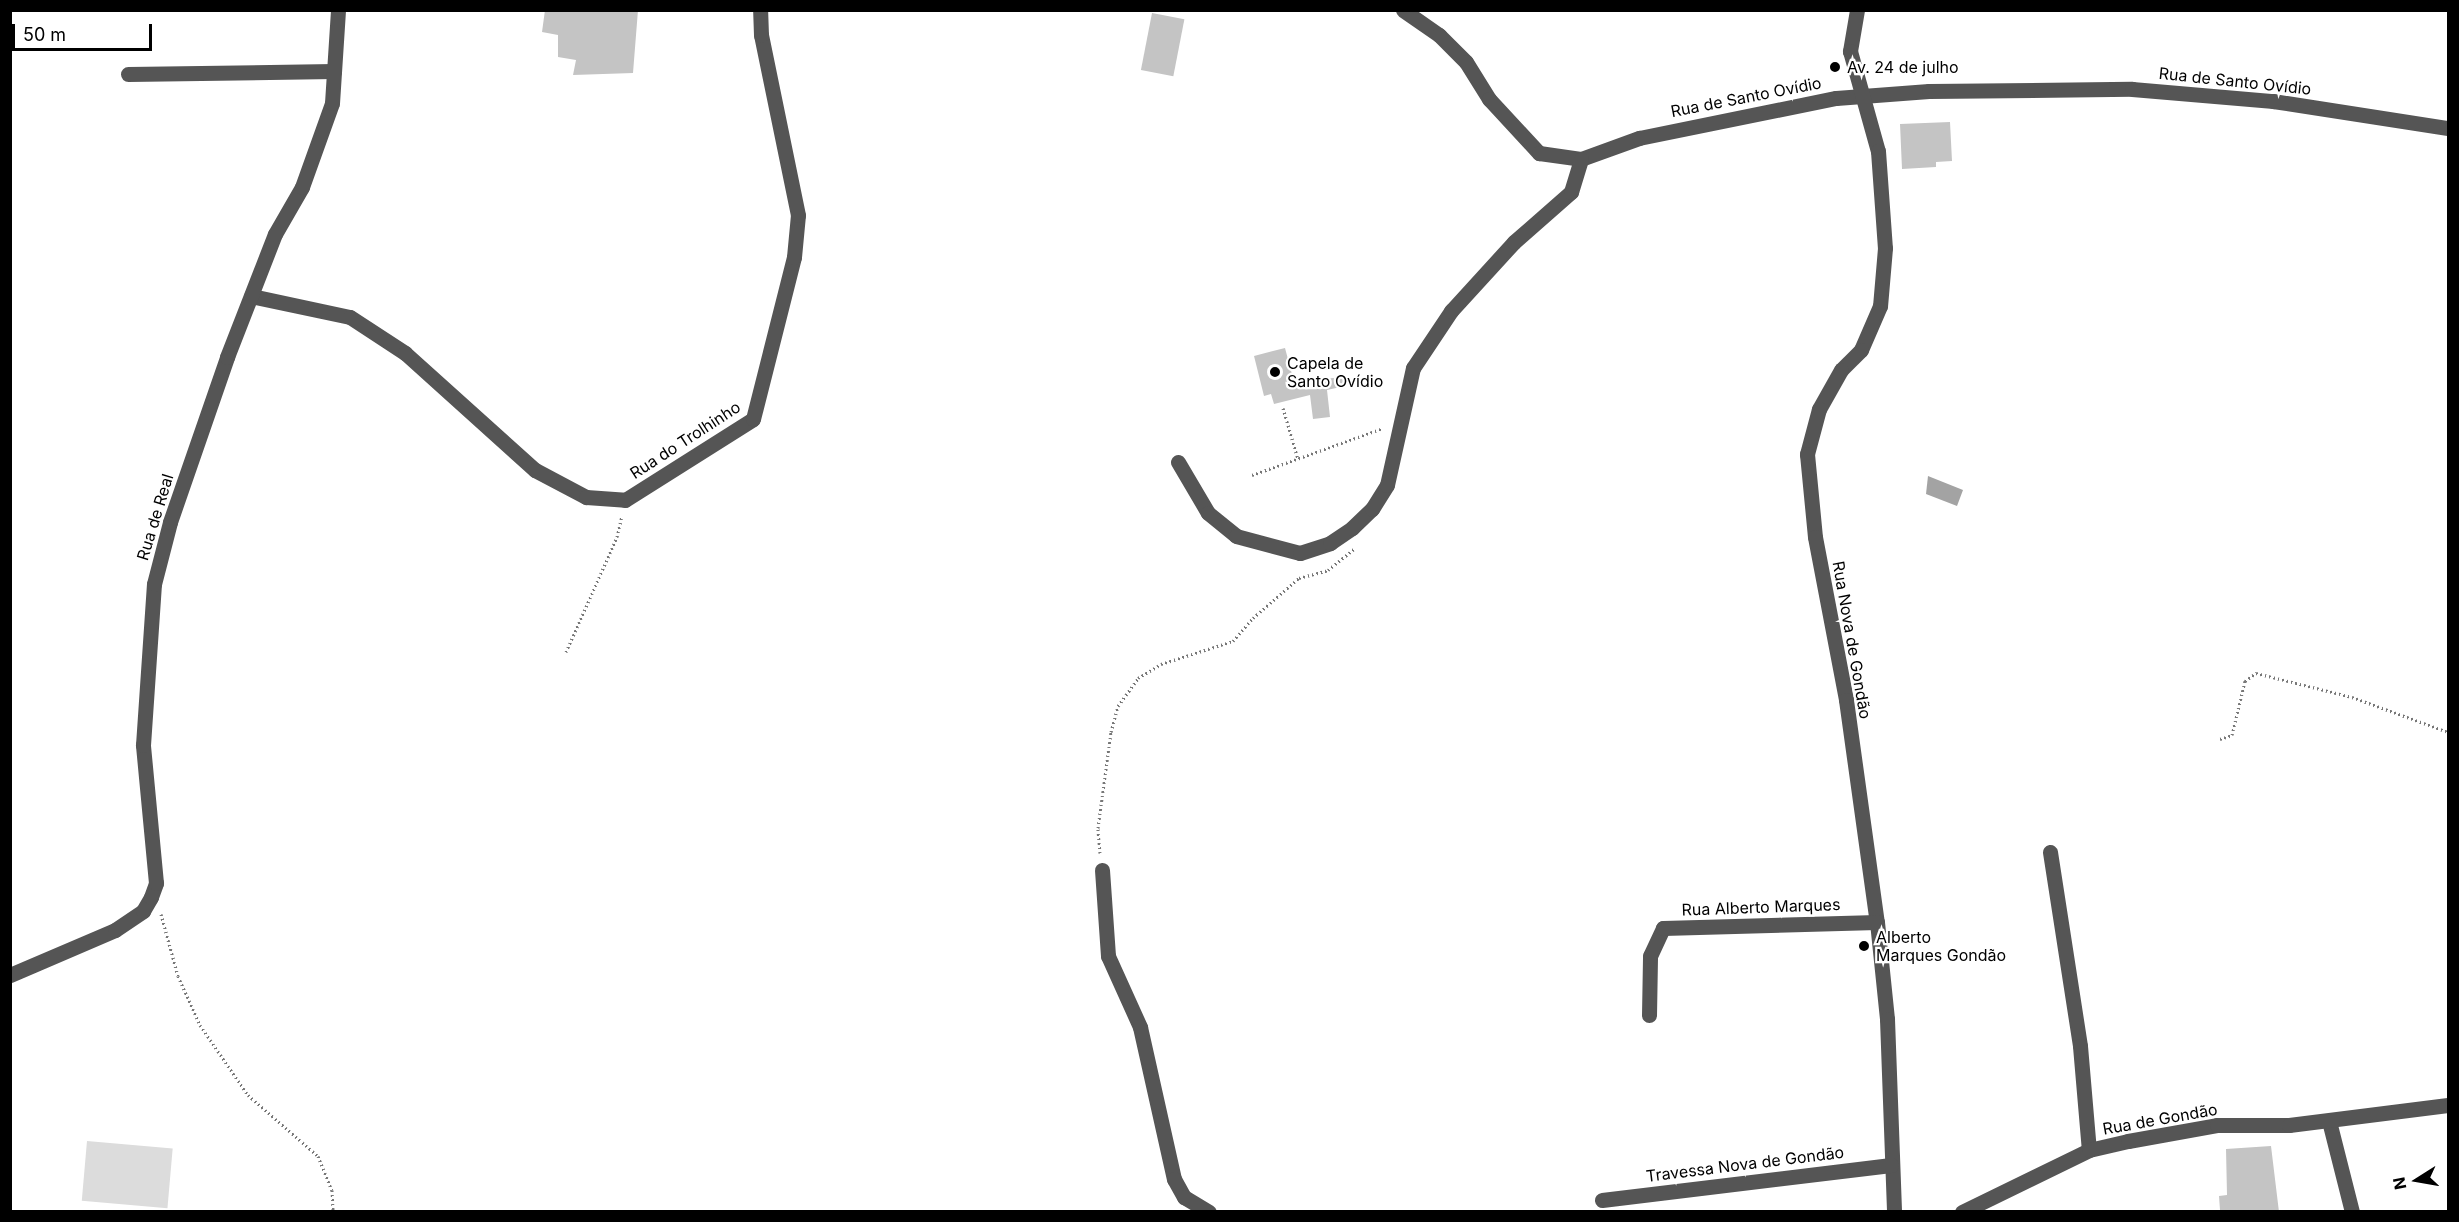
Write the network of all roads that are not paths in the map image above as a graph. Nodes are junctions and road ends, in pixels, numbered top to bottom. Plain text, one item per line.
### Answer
1 (338, 10) edge
2 (760, 10) edge
3 (1403, 10) edge
4 (1857, 10) edge
5 (334, 71) junction
6 (128, 74) dead end
7 (1863, 95) junction
8 (2448, 128) edge
9 (1581, 159) junction
10 (251, 296) junction
11 (1178, 462) dead end
12 (2050, 852) dead end
13 (1102, 870) road end
14 (1877, 922) junction
15 (18, 969) edge
16 (10, 975) edge
17 (1649, 1015) dead end
18 (2448, 1106) edge
19 (2329, 1121) junction
20 (2089, 1150) junction
21 (1891, 1165) junction
22 (1602, 1200) dead end
23 (1209, 1212) edge
24 (1893, 1212) edge
25 (1962, 1212) edge
26 (2352, 1212) edge

1 - 5 street, Rua de Real
2 - 10 street, Rua do Trolhinho
3 - 9 street, Rua de Santo Ovídio
4 - 7 street, Rua Nova de Gondão
5 - 6 street
5 - 10 street, Rua de Real
7 - 8 street, Rua de Santo Ovídio
7 - 9 street, Rua de Santo Ovídio
7 - 14 street, Rua Nova de Gondão
9 - 11 street
10 - 15 street, Rua de Real
12 - 20 street
13 - 23 street
14 - 17 street, Rua Alberto Marques
14 - 21 street, Rua Nova de Gondão
15 - 16 street
18 - 19 street, Rua de Gondão
19 - 20 street, Rua de Gondão
19 - 26 street
20 - 25 street, Rua de Gondão
21 - 22 street, Travessa Nova de Gondão
21 - 24 street, Rua Nova de Gondão

